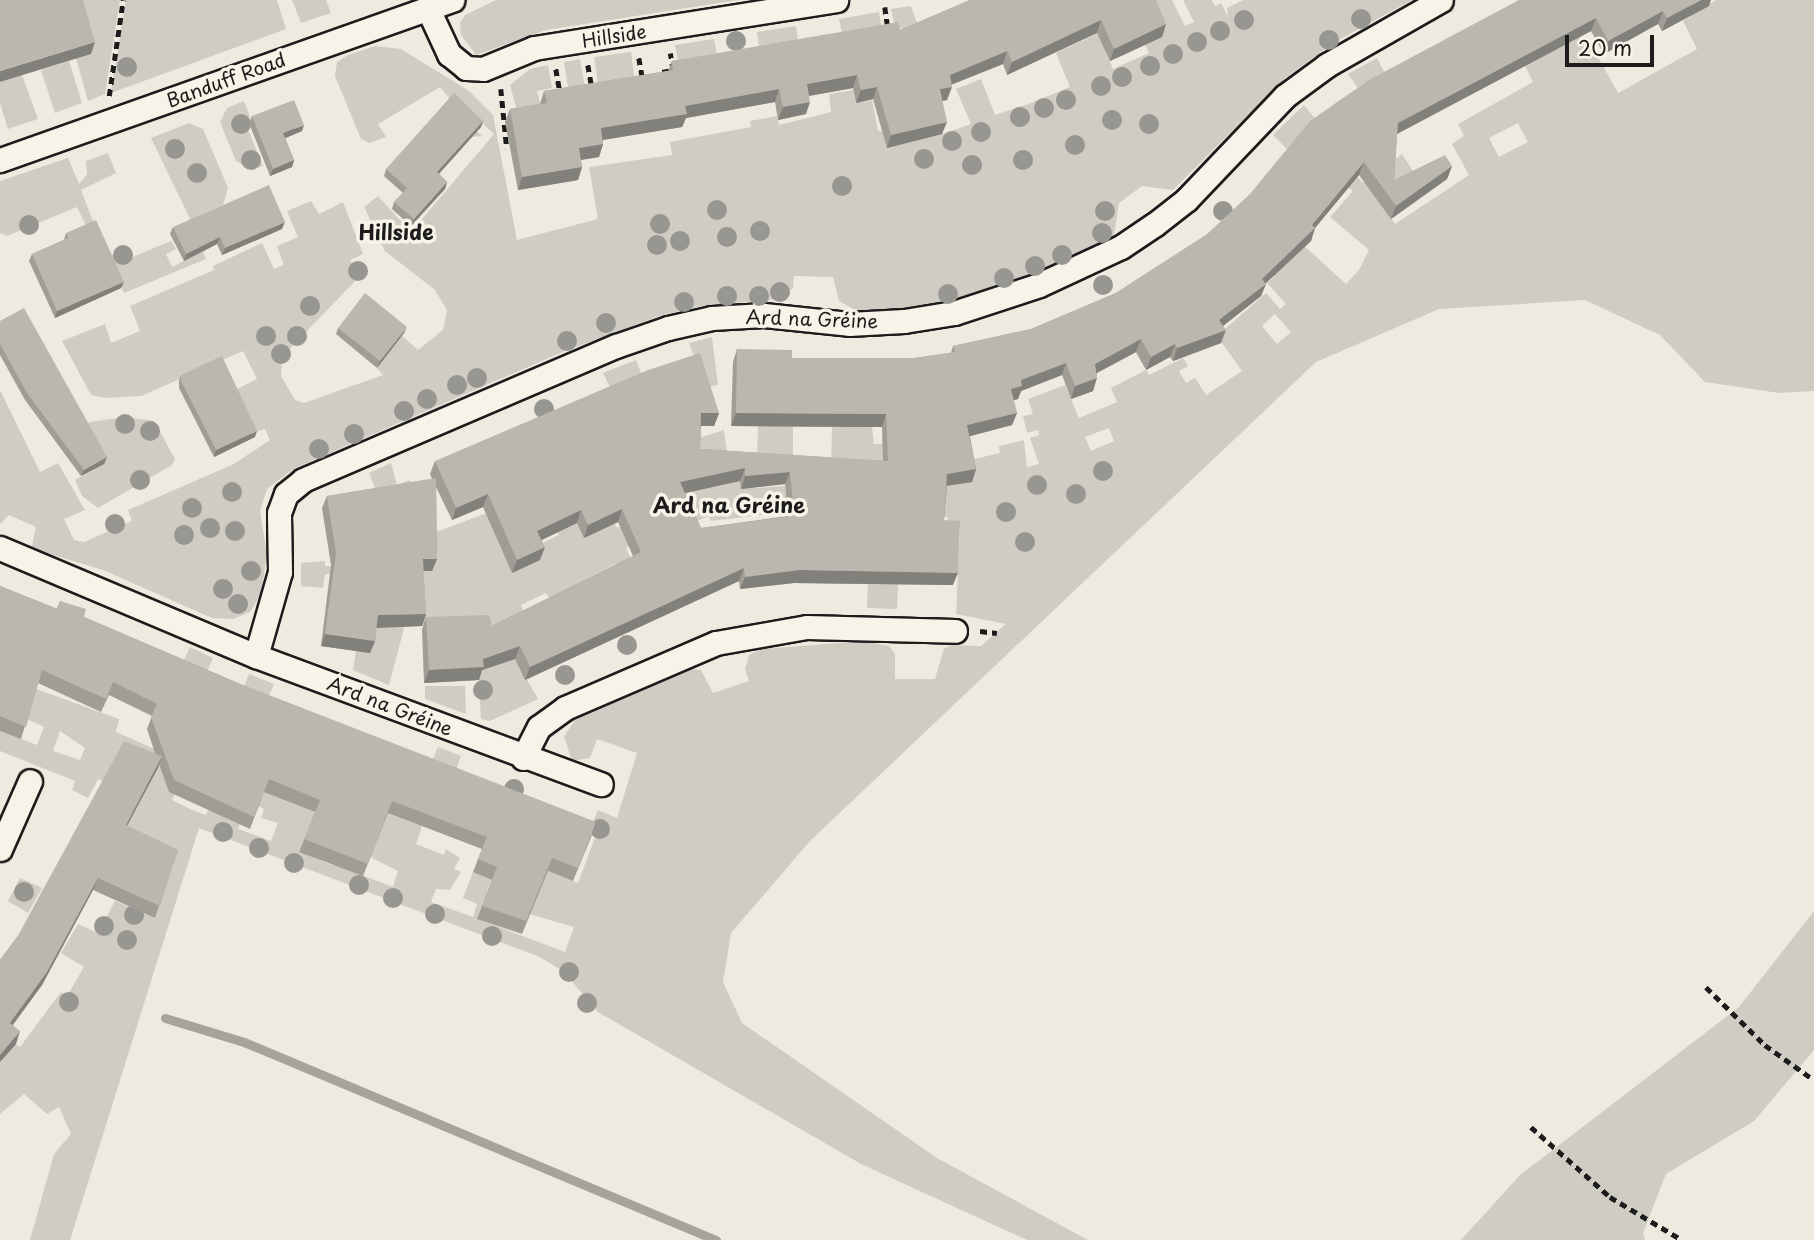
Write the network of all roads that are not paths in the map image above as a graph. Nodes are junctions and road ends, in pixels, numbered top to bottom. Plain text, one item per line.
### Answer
1 (453, 0) edge
2 (836, 0) edge
3 (1441, 0) edge
4 (428, 9) junction
5 (0, 160) edge
6 (0, 548) edge
7 (955, 631) dead end
8 (256, 656) junction
9 (523, 758) junction
10 (30, 781) dead end
11 (601, 784) dead end
12 (0, 849) edge

1 - 4 street, Banduff Road
2 - 4 street, Hillside
3 - 8 street, Ard na Gréine
4 - 5 street, Banduff Road
6 - 8 street, Ard na Gréine
7 - 9 street
8 - 9 street, Ard na Gréine
9 - 11 street, Ard na Gréine
10 - 12 street

